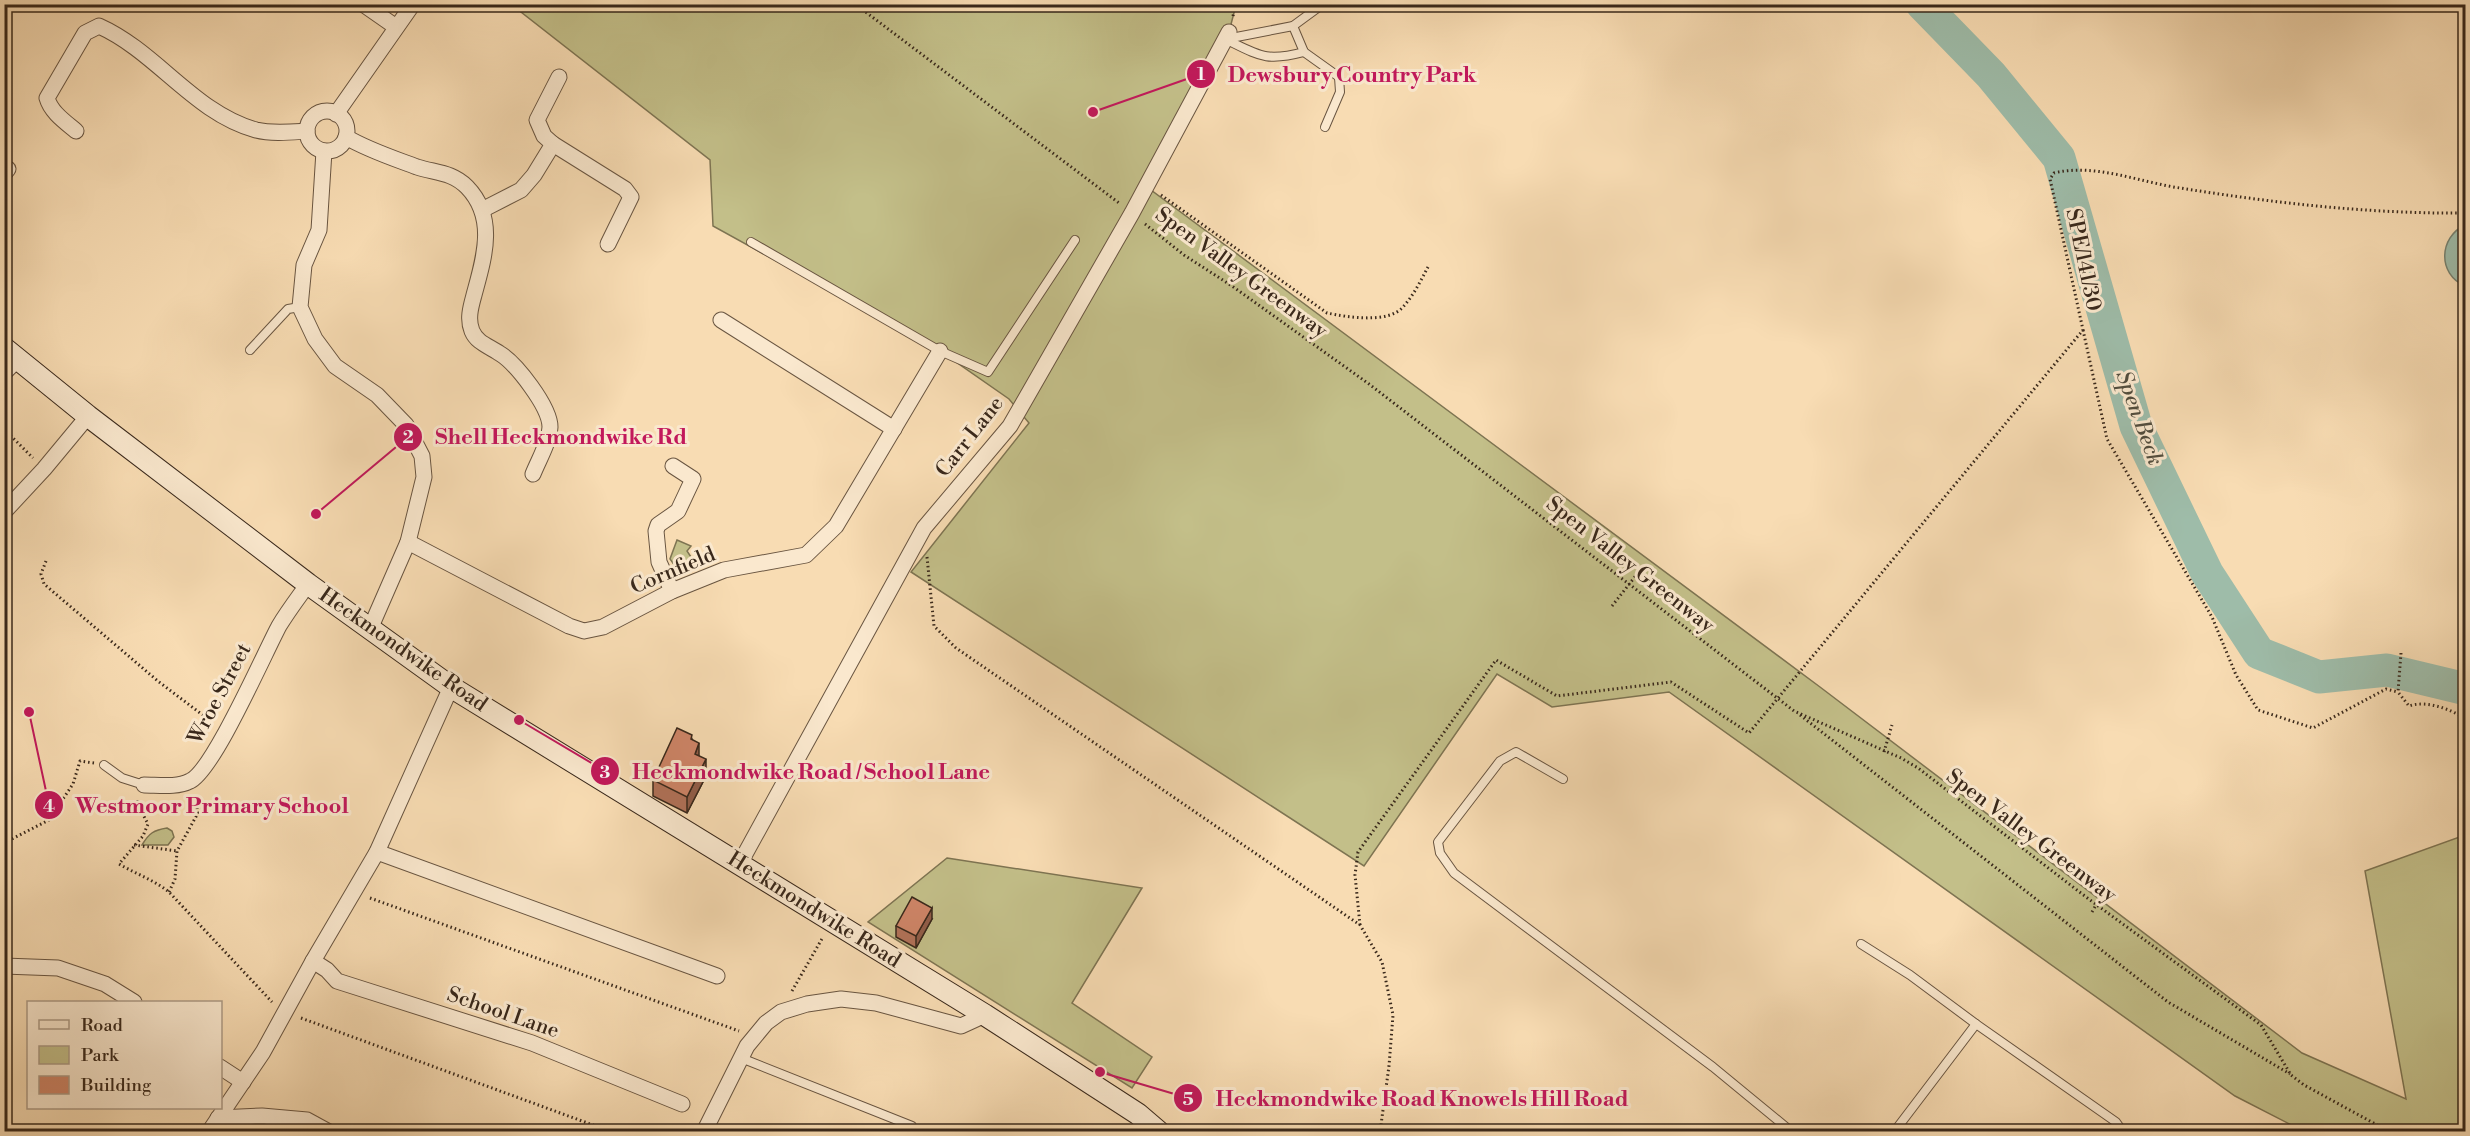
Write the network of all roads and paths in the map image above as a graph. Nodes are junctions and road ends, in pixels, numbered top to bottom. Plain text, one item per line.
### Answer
1 (363, 4) edge
2 (413, 4) edge
3 (855, 4) edge
4 (1323, 4) edge
5 (1293, 26) junction
6 (396, 27) junction
7 (1227, 36) junction
8 (1304, 52) junction
9 (559, 76) dead end
10 (336, 114) junction
11 (1325, 127) dead end
12 (76, 131) dead end
13 (307, 131) junction
14 (346, 137) junction
15 (553, 144) junction
16 (324, 151) junction
17 (1148, 185) junction
18 (482, 210) junction
19 (1132, 213) junction
20 (2466, 213) edge
21 (1075, 240) dead end
22 (751, 242) dead end
23 (608, 244) dead end
24 (1428, 267) dead end
25 (300, 307) junction
26 (721, 320) dead end
27 (2083, 330) junction
28 (250, 350) dead end
29 (940, 351) junction
30 (9, 360) edge
31 (88, 416) junction
32 (4, 429) edge
33 (894, 429) junction
34 (673, 466) dead end
35 (44, 469) junction
36 (533, 474) dead end
37 (4, 512) edge
38 (924, 528) junction
39 (408, 542) junction
40 (46, 561) dead end
41 (1645, 564) dead end
42 (308, 584) junction
43 (672, 591) junction
44 (1612, 606) dead end
45 (370, 629) junction
46 (2401, 653) dead end
47 (451, 687) junction
48 (2398, 692) junction
49 (1779, 698) junction
50 (1794, 711) junction
51 (2466, 719) edge
52 (1892, 725) dead end
53 (226, 730) junction
54 (1884, 752) junction
55 (104, 765) joint
56 (1563, 779) dead end
57 (191, 781) junction
58 (144, 785) junction
59 (4, 843) edge
60 (134, 845) junction
61 (177, 851) junction
62 (376, 852) junction
63 (739, 864) junction
64 (355, 891) junction
65 (169, 892) junction
66 (2096, 905) junction
67 (2092, 912) dead end
68 (831, 922) junction
69 (1360, 925) junction
70 (1861, 944) dead end
71 (313, 961) junction
72 (4, 966) edge
73 (717, 976) dead end
74 (132, 1001) edge
75 (285, 1012) junction
76 (781, 1012) junction
77 (986, 1015) junction
78 (1976, 1024) junction
79 (754, 1036) junction
80 (741, 1058) junction
81 (222, 1068) edge
82 (2291, 1075) junction
83 (243, 1082) junction
84 (682, 1104) dead end
85 (214, 1125) edge
86 (912, 1126) dead end
87 (329, 1131) edge
88 (612, 1131) edge
89 (704, 1131) edge
90 (1159, 1131) edge
91 (1380, 1131) edge
92 (1792, 1131) edge
93 (1894, 1131) edge
94 (2123, 1131) edge
95 (2390, 1131) edge

1 - 6 street
2 - 6 street
3 - 19 path, Spen Valley Greenway
4 - 5 lane
5 - 7 lane
5 - 8 lane
6 - 10 street
7 - 8 lane
7 - 17 street, Carr Lane
8 - 11 lane
9 - 15 street
10 - 13 street
10 - 14 street
12 - 13 street
13 - 16 street
14 - 16 street
14 - 18 street
15 - 18 street
15 - 23 street
16 - 25 street
17 - 19 street, Carr Lane
17 - 24 path
18 - 36 street
19 - 38 street, Carr Lane
19 - 49 path, Spen Valley Greenway
20 - 27 path, SPE/141/30
21 - 29 lane
22 - 29 lane
25 - 28 lane
25 - 39 street
26 - 33 street
27 - 48 path
27 - 49 path, SPE/141/30
29 - 33 street, Cornfield
30 - 31 main road, Heckmondwike Road
31 - 35 street
31 - 42 main road, Heckmondwike Road
32 - 35 path
33 - 43 street, Cornfield
34 - 43 street
35 - 37 street
38 - 63 street, Carr Lane
38 - 69 path
39 - 43 street, Cornfield
39 - 45 street
40 - 53 path
41 - 44 path, bridge
42 - 45 main road, Heckmondwike Road
42 - 53 street, Wroe Street
45 - 47 main road, Heckmondwike Road
46 - 48 path
47 - 62 street
47 - 63 main road, Heckmondwike Road
48 - 51 path
49 - 50 path, Spen Valley Greenway
49 - 69 path, SPE/141/30
50 - 54 path, Spen Valley Greenway
50 - 82 path
52 - 54 path
53 - 57 street, Wroe Street
54 - 66 path, Spen Valley Greenway
55 - 58 lane
55 - 59 path
56 - 92 lane
57 - 58 street
57 - 61 path
58 - 60 path
60 - 61 path
60 - 65 path
61 - 65 path
62 - 64 street
62 - 73 street
63 - 68 main road, Heckmondwike Road
64 - 71 street
64 - 79 path
65 - 75 path
66 - 67 path
66 - 82 path, Spen Valley Greenway
68 - 76 path
68 - 77 main road, Heckmondwike Road
69 - 91 path
70 - 78 lane
71 - 75 street
71 - 84 street, School Lane
72 - 74 street
75 - 83 street
75 - 88 path
76 - 77 street
76 - 79 street
77 - 90 main road, Heckmondwike Road
78 - 93 lane
78 - 94 lane
79 - 80 street
80 - 86 lane
80 - 89 street
81 - 83 street
82 - 95 path, Spen Valley Greenway
83 - 85 street
85 - 87 street

